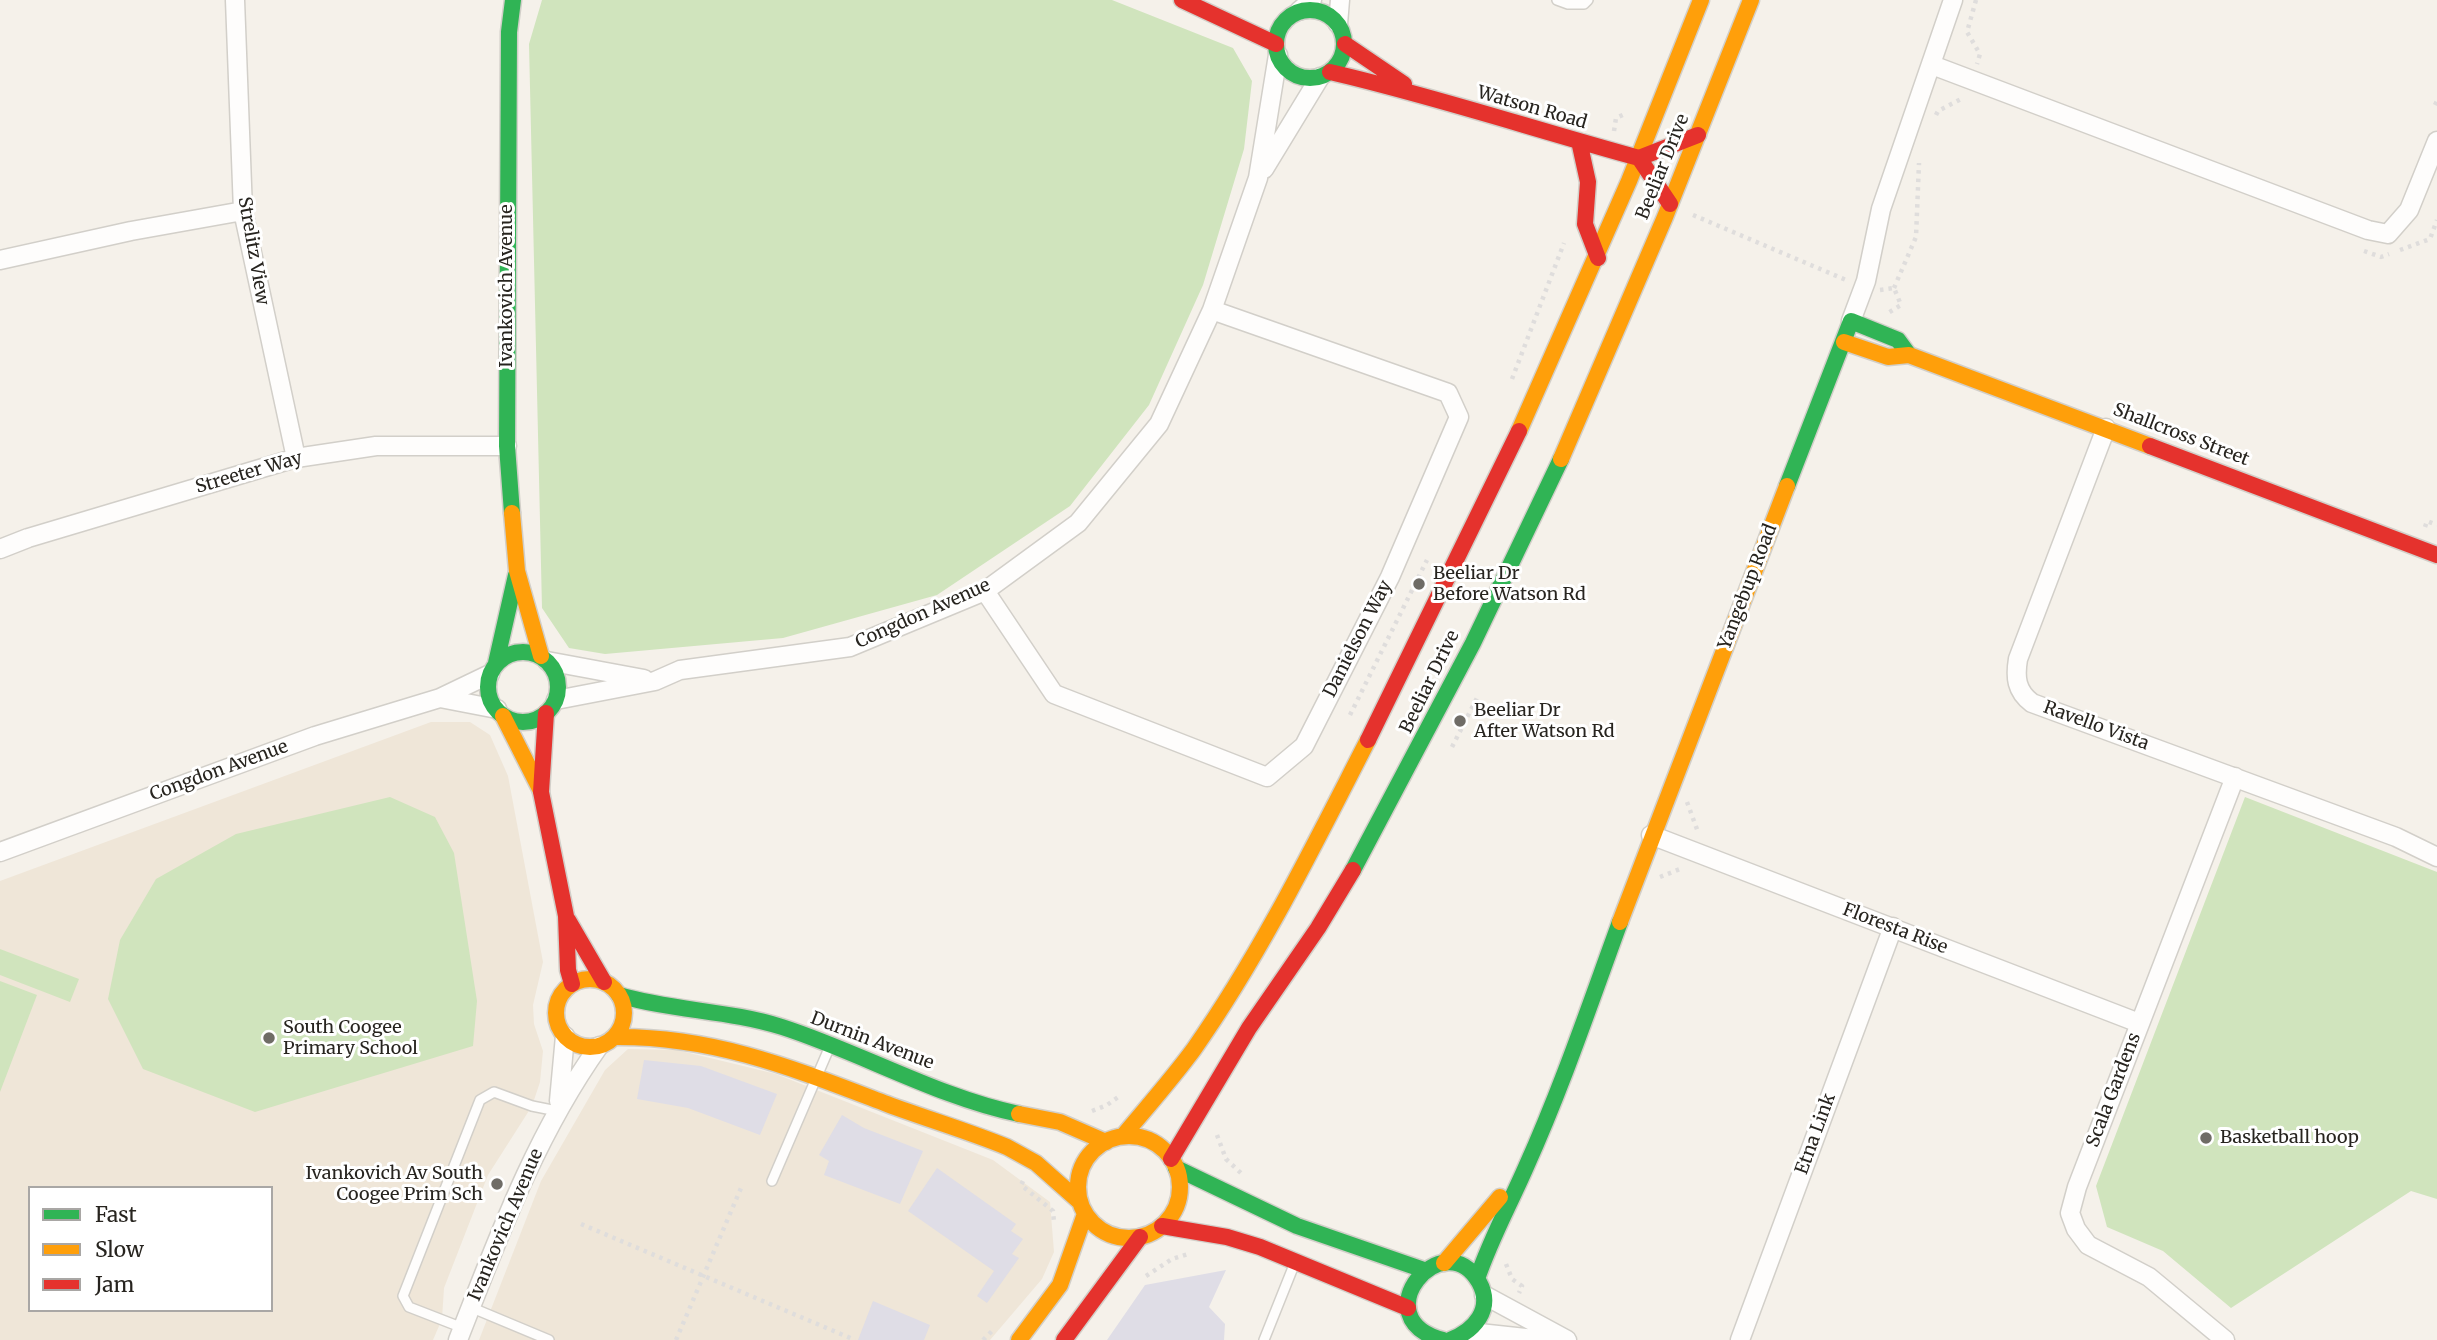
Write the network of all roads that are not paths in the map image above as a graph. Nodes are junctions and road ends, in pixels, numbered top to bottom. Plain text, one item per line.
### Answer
1 (235, 0) edge
2 (513, 0) edge
3 (1340, 0) edge
4 (1557, 0) edge
5 (1588, 0) edge
6 (1701, 0) edge
7 (1751, 0) edge
8 (1953, 0) edge
9 (1190, 1) edge
10 (1300, 9) edge
11 (1219, 15) junction
12 (1338, 24) junction
13 (1345, 44) junction
14 (1277, 49) junction
15 (1933, 65) junction
16 (1325, 75) junction
17 (1416, 92) junction
18 (1698, 135) junction
19 (1579, 141) junction
20 (2437, 141) edge
21 (1639, 158) junction
22 (1258, 178) junction
23 (1670, 204) junction
24 (243, 211) junction
25 (1598, 258) junction
26 (0, 260) edge
27 (1212, 310) junction
28 (1851, 321) junction
29 (1844, 342) junction
30 (1909, 355) junction
31 (2106, 428) junction
32 (507, 446) junction
33 (296, 458) junction
34 (0, 550) edge
35 (2437, 555) edge
36 (517, 571) junction
37 (985, 591) junction
38 (544, 658) junction
39 (493, 669) junction
40 (655, 681) junction
41 (440, 698) junction
42 (551, 707) junction
43 (500, 713) junction
44 (2235, 777) junction
45 (541, 792) junction
46 (1651, 835) junction
47 (0, 852) edge
48 (2437, 857) edge
49 (566, 916) junction
50 (1893, 928) junction
51 (604, 982) junction
52 (572, 984) junction
53 (619, 995) junction
54 (2139, 1023) junction
55 (565, 1036) junction
56 (607, 1041) junction
57 (831, 1045) junction
58 (816, 1078) junction
59 (557, 1111) junction
60 (1123, 1136) junction
61 (1106, 1142) junction
62 (1174, 1163) junction
63 (1525, 1168) junction
64 (772, 1181) dead end
65 (1083, 1208) junction
66 (1162, 1226) junction
67 (1140, 1237) junction
68 (1295, 1263) junction
69 (1444, 1263) junction
70 (1424, 1270) junction
71 (1481, 1287) junction
72 (470, 1307) junction
73 (1412, 1323) edge
74 (461, 1334) edge
75 (1456, 1338) edge
76 (549, 1340) edge
77 (1019, 1340) edge
78 (1064, 1340) edge
79 (1264, 1340) edge
80 (1544, 1340) edge
81 (1567, 1340) edge
82 (1740, 1340) edge
83 (2225, 1340) edge

1 - 24 street, Strelitz View
2 - 32 main road, Ivankovich Avenue
3 - 12 street
4 - 5 lane
6 - 21 main road, Beeliar Drive
7 - 18 main road, Beeliar Drive
8 - 15 street, Yangebup Road
9 - 11 main road
10 - 11 main road
10 - 12 main road
10 - 14 main road
11 - 14 main road
12 - 13 main road
13 - 16 main road
13 - 17 main road, Watson Road
14 - 16 main road
14 - 22 street, Congdon Avenue
15 - 20 street
15 - 28 street, Yangebup Road
16 - 17 main road, Watson Road
16 - 22 street, Congdon Avenue
17 - 19 main road, Watson Road
18 - 21 main road
18 - 23 main road, Beeliar Drive
19 - 21 main road, Watson Road
19 - 25 main road
21 - 23 main road
21 - 25 main road, Beeliar Drive
22 - 27 street, Congdon Avenue
23 - 62 main road, Beeliar Drive
24 - 26 street
24 - 33 street, Strelitz View
25 - 60 main road, Beeliar Drive
27 - 37 street, Congdon Avenue
27 - 37 street, Danielson Way
28 - 29 main road, Yangebup Road
28 - 30 main road, Shallcross Street
29 - 30 main road, Shallcross Street
29 - 46 main road, Yangebup Road
30 - 31 main road, Shallcross Street
31 - 35 main road, Shallcross Street
31 - 44 street, Ravello Vista
32 - 33 street, Streeter Way
32 - 36 main road, Ivankovich Avenue
33 - 34 street, Streeter Way
36 - 38 main road, Ivankovich Avenue
36 - 39 main road, Ivankovich Avenue
37 - 40 street, Congdon Avenue
38 - 39 main road
38 - 40 street
38 - 42 main road
39 - 41 street, Congdon Avenue
39 - 43 main road
40 - 42 street, Congdon Avenue
41 - 43 street, Congdon Avenue
41 - 47 street, Congdon Avenue
42 - 43 main road
42 - 45 main road
43 - 45 main road
44 - 48 street, Ravello Vista
44 - 54 street, Scala Gardens
45 - 49 main road
46 - 50 street, Floresta Rise
46 - 63 main road, Yangebup Road
49 - 51 main road
49 - 52 main road
50 - 54 street, Floresta Rise
50 - 82 street, Etna Link
51 - 52 main road
51 - 53 main road
52 - 55 main road
53 - 56 main road
53 - 57 main road, Durnin Avenue
54 - 83 street, Scala Gardens
55 - 56 main road
55 - 59 street, Ivankovich Avenue
56 - 58 main road
56 - 59 street, Ivankovich Avenue
57 - 58 lane
57 - 61 main road, Durnin Avenue
58 - 64 lane
58 - 65 main road
59 - 72 street, Ivankovich Avenue
59 - 74 lane
60 - 61 main road
60 - 62 main road
61 - 65 main road
62 - 66 main road
62 - 70 main road
63 - 69 main road, Yangebup Road
63 - 71 main road, Yangebup Road
65 - 67 main road
65 - 77 main road
66 - 67 main road
66 - 68 main road
67 - 78 main road
68 - 73 main road
68 - 79 lane
69 - 70 main road
69 - 71 main road
70 - 73 main road
71 - 75 main road
71 - 81 street
72 - 74 street, Ivankovich Avenue
72 - 76 lane
73 - 75 main road
75 - 80 street

